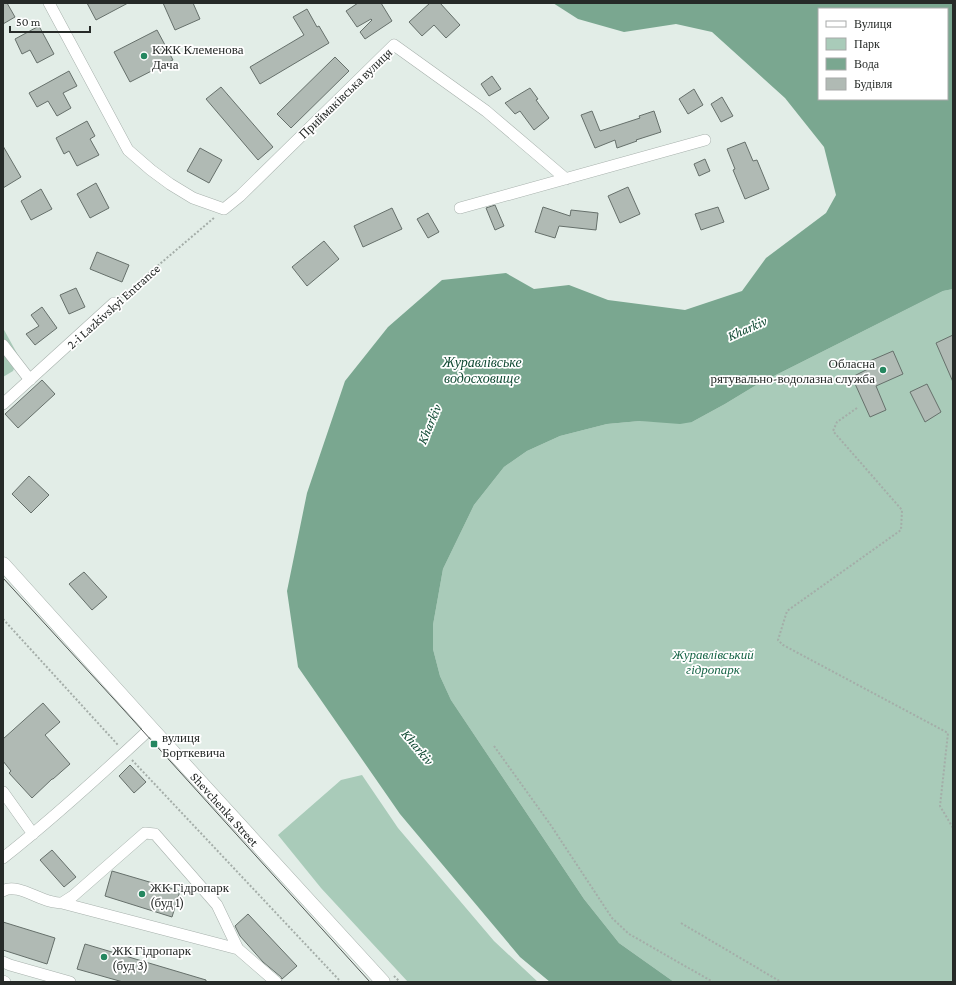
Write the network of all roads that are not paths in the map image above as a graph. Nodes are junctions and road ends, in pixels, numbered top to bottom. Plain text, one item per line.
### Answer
1 (49, 3) edge
2 (705, 140) dead end
3 (566, 179) junction
4 (460, 208) dead end
5 (114, 303) road end
6 (3, 345) edge
7 (30, 380) junction
8 (3, 404) edge
9 (3, 564) edge
10 (151, 728) junction
11 (3, 792) edge
12 (33, 834) junction
13 (3, 858) edge
14 (3, 891) edge
15 (62, 903) junction
16 (238, 949) junction
17 (3, 962) edge
18 (70, 982) edge
19 (276, 982) edge
20 (383, 982) edge

1 - 3 street, Приймаківська вулиця
2 - 3 street
3 - 4 street
5 - 7 street, 2-i Lazkivskyi Entrance
6 - 7 street
7 - 8 street, 2-i Lazkivskyi Entrance
9 - 10 main road, Shevchenka Street
10 - 12 street
10 - 20 main road, Shevchenka Street
11 - 12 street
12 - 13 street
14 - 15 street
15 - 16 street
15 - 16 street
16 - 19 street
17 - 18 street

